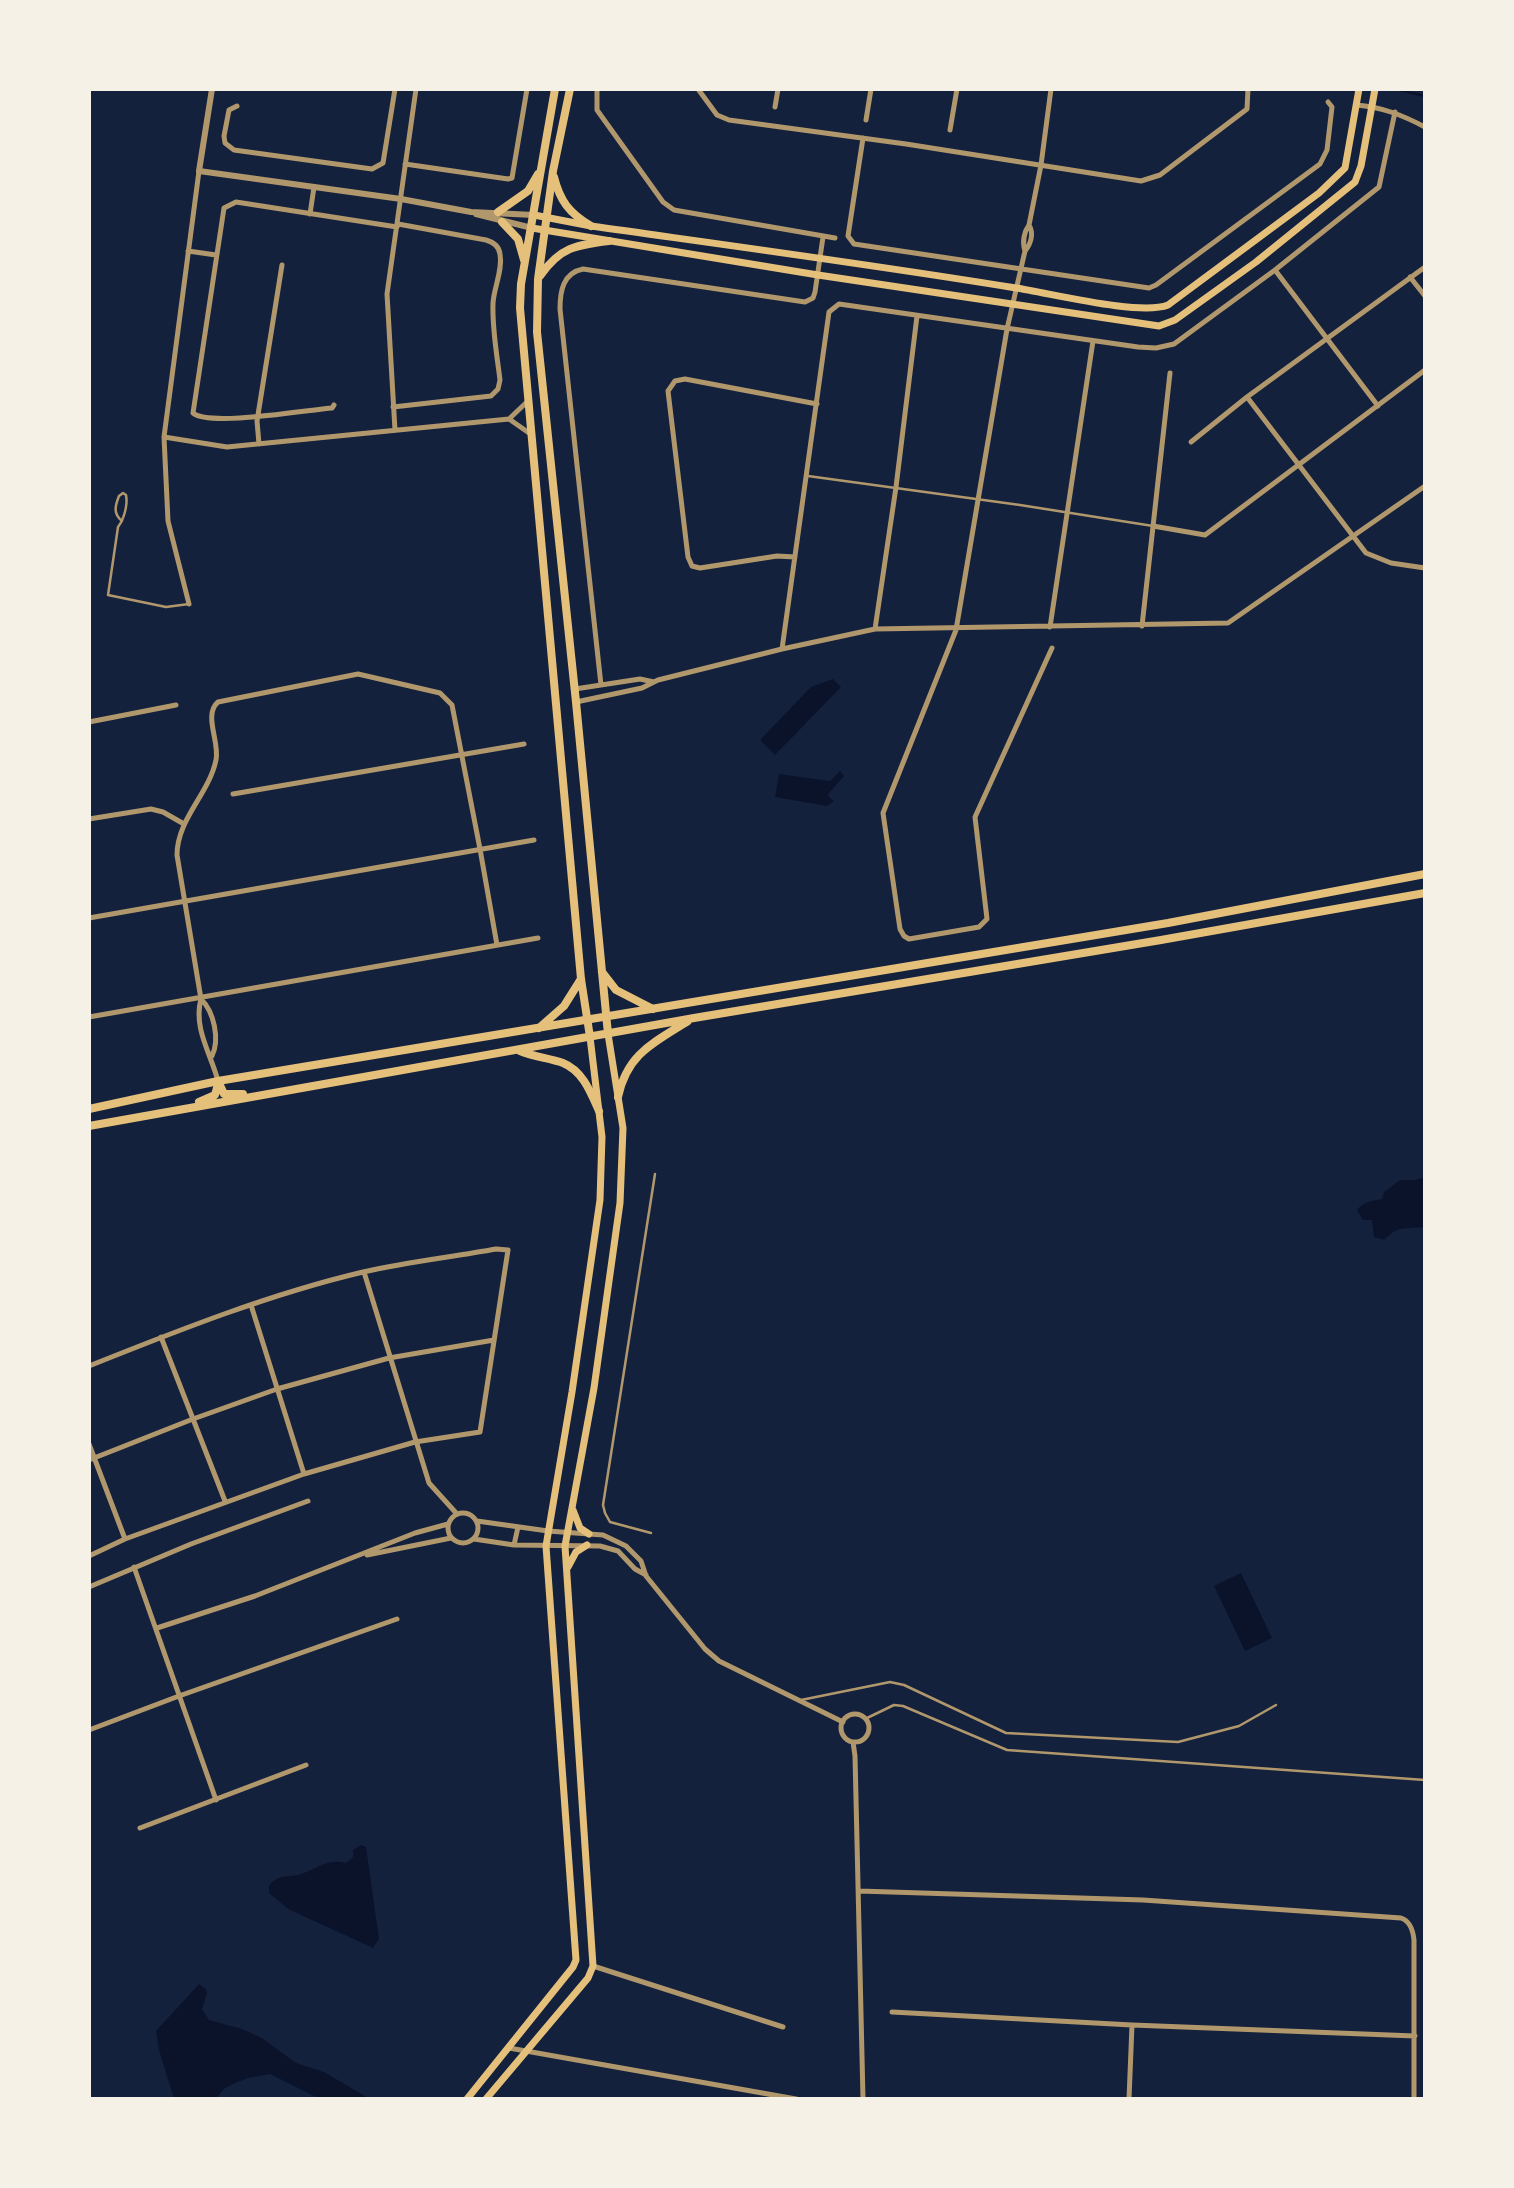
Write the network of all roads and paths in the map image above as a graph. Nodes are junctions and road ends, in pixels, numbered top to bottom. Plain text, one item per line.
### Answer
1 (212, 89) edge
2 (395, 89) edge
3 (416, 89) edge
4 (527, 89) edge
5 (555, 89) edge
6 (570, 89) edge
7 (597, 89) edge
8 (698, 89) edge
9 (778, 89) edge
10 (871, 89) edge
11 (957, 89) edge
12 (1051, 89) edge
13 (1248, 89) edge
14 (1358, 92) edge
15 (1375, 93) edge
16 (1328, 102) dead end
17 (1356, 105) junction
18 (237, 106) dead end
19 (1373, 106) junction
20 (775, 107) dead end
21 (1395, 112) junction
22 (866, 120) dead end
23 (1425, 127) edge
24 (950, 130) dead end
25 (863, 138) junction
26 (405, 164) junction
27 (1041, 165) junction
28 (542, 166) junction
29 (199, 171) junction
30 (553, 171) junction
31 (314, 187) junction
32 (401, 199) junction
33 (471, 212) junction
34 (498, 212) junction
35 (310, 214) junction
36 (534, 215) junction
37 (547, 217) junction
38 (502, 222) junction
39 (397, 226) junction
40 (591, 226) junction
41 (532, 228) junction
42 (545, 231) junction
43 (823, 237) junction
44 (835, 238) dead end
45 (609, 241) junction
46 (188, 251) junction
47 (216, 255) junction
48 (821, 259) junction
49 (525, 263) junction
50 (282, 265) dead end
51 (1425, 267) edge
52 (1021, 268) junction
53 (1275, 270) junction
54 (818, 275) junction
55 (1410, 277) junction
56 (538, 279) junction
57 (1016, 288) junction
58 (1425, 296) edge
59 (1012, 304) junction
60 (918, 316) junction
61 (1007, 329) junction
62 (1327, 337) junction
63 (1093, 341) junction
64 (1425, 370) edge
65 (1170, 373) dead end
66 (1247, 397) junction
67 (529, 400) junction
68 (817, 404) junction
69 (334, 405) dead end
70 (1378, 406) junction
71 (393, 407) junction
72 (258, 415) junction
73 (509, 419) junction
74 (395, 430) junction
75 (533, 436) junction
76 (164, 437) junction
77 (1191, 442) dead end
78 (258, 444) junction
79 (1297, 465) junction
80 (807, 476) junction
81 (1425, 486) edge
82 (896, 487) junction
83 (979, 500) junction
84 (1065, 512) junction
85 (122, 522) junction
86 (1153, 526) junction
87 (1353, 538) junction
88 (795, 557) junction
89 (1425, 568) edge
90 (189, 604) joint
91 (1142, 626) junction
92 (1050, 627) junction
93 (875, 629) junction
94 (956, 629) junction
95 (1052, 648) dead end
96 (782, 649) junction
97 (654, 682) junction
98 (601, 685) junction
99 (575, 690) junction
100 (576, 702) junction
101 (176, 705) dead end
102 (89, 722) edge
103 (524, 744) dead end
104 (463, 755) junction
105 (233, 794) dead end
106 (89, 819) edge
107 (184, 824) junction
108 (534, 840) dead end
109 (480, 849) junction
110 (1425, 874) edge
111 (1425, 893) edge
112 (185, 901) junction
113 (89, 918) edge
114 (538, 938) dead end
115 (1067, 939) junction
116 (497, 946) junction
117 (1067, 956) junction
118 (952, 957) junction
119 (600, 970) junction
120 (953, 975) junction
121 (581, 979) junction
122 (201, 999) junction
123 (654, 1009) junction
124 (89, 1017) edge
125 (606, 1018) junction
126 (694, 1018) junction
127 (588, 1020) junction
128 (536, 1030) junction
129 (608, 1034) junction
130 (590, 1037) junction
131 (520, 1050) junction
132 (212, 1056) junction
133 (218, 1081) junction
134 (277, 1093) junction
135 (618, 1097) junction
136 (89, 1110) edge
137 (175, 1110) junction
138 (599, 1111) junction
139 (89, 1126) edge
140 (655, 1174) dead end
141 (364, 1272) junction
142 (251, 1305) junction
143 (161, 1337) junction
144 (494, 1340) junction
145 (389, 1358) junction
146 (89, 1366) edge
147 (278, 1390) junction
148 (193, 1419) junction
149 (415, 1442) junction
150 (89, 1444) edge
151 (92, 1459) edge
152 (304, 1474) junction
153 (225, 1501) junction
154 (308, 1501) dead end
155 (573, 1509) junction
156 (457, 1514) junction
157 (477, 1521) junction
158 (448, 1524) junction
159 (518, 1527) junction
160 (426, 1530) junction
161 (548, 1531) junction
162 (568, 1533) junction
163 (651, 1533) dead end
164 (589, 1534) junction
165 (406, 1536) junction
166 (451, 1538) junction
167 (125, 1539) junction
168 (474, 1539) junction
169 (429, 1544) junction
170 (514, 1545) junction
171 (587, 1545) junction
172 (546, 1546) junction
173 (565, 1546) junction
174 (409, 1548) junction
175 (360, 1555) junction
176 (89, 1556) edge
177 (134, 1567) junction
178 (566, 1574) junction
179 (646, 1576) junction
180 (89, 1587) edge
181 (397, 1619) dead end
182 (158, 1628) junction
183 (179, 1696) junction
184 (798, 1701) junction
185 (1276, 1705) dead end
186 (865, 1719) junction
187 (843, 1722) junction
188 (89, 1730) edge
189 (853, 1742) junction
190 (306, 1765) dead end
191 (1425, 1780) edge
192 (216, 1800) junction
193 (140, 1828) dead end
194 (859, 1891) junction
195 (593, 1966) junction
196 (892, 2012) dead end
197 (1132, 2025) junction
198 (783, 2027) dead end
199 (1415, 2036) junction
200 (509, 2048) junction
201 (526, 2051) junction
202 (467, 2099) edge
203 (486, 2099) edge
204 (796, 2099) edge
205 (863, 2099) edge
206 (1129, 2099) edge
207 (1414, 2099) edge

1 - 29 street
2 - 18 street
3 - 26 street
4 - 26 street
5 - 28 main road
6 - 30 main road
7 - 43 street
8 - 25 street
9 - 20 street
10 - 22 street
11 - 24 street
12 - 27 street
13 - 27 street
14 - 17 main road
15 - 19 main road
16 - 52 street
17 - 19 street
17 - 57 main road
19 - 21 street
19 - 59 main road
21 - 23 street
21 - 53 street
25 - 27 street
25 - 52 street
26 - 32 street
27 - 52 street
28 - 34 main road
28 - 36 main road
29 - 31 street
29 - 46 street
30 - 37 main road
30 - 40 main road
31 - 32 street
31 - 35 street
32 - 33 street
32 - 39 street
33 - 34 street
33 - 38 street
34 - 36 street
35 - 39 street
35 - 47 street
36 - 37 main road
36 - 41 main road
37 - 40 main road
37 - 42 main road
38 - 41 street
38 - 49 main road
39 - 71 street
39 - 71 street
40 - 48 main road
41 - 42 main road
41 - 49 main road
42 - 45 main road
42 - 56 main road
43 - 44 street
43 - 48 street
45 - 54 main road
45 - 56 main road
46 - 47 street
46 - 76 street
47 - 72 street
48 - 54 street
48 - 57 main road
49 - 67 main road
50 - 72 street
51 - 55 street
52 - 57 street
53 - 62 street
53 - 63 street
54 - 59 main road
54 - 98 street
55 - 58 street
55 - 62 street
56 - 99 main road
57 - 59 street
59 - 61 street
60 - 61 street
60 - 68 street
60 - 82 street
61 - 63 street
61 - 83 street
62 - 66 street
62 - 70 street
63 - 84 street
64 - 70 street
65 - 86 street
66 - 77 street
66 - 79 street
67 - 73 street
67 - 75 main road
68 - 80 street
68 - 88 street
69 - 72 street
70 - 79 street
71 - 74 street
72 - 78 street
73 - 74 street
73 - 75 street
74 - 78 street
75 - 121 main road
76 - 78 street
76 - 90 street
79 - 86 street
79 - 87 street
80 - 82 lane
80 - 88 street
81 - 87 street
82 - 83 lane
82 - 93 street
83 - 84 lane
83 - 94 street
84 - 86 lane
84 - 92 street
85 - 85 lane
85 - 90 lane
86 - 91 street
87 - 89 street
87 - 91 street
88 - 96 street
91 - 92 street
92 - 94 street
93 - 94 street
93 - 96 street
94 - 95 street
96 - 97 street
97 - 98 street
97 - 100 street
98 - 99 street
99 - 100 main road
100 - 119 main road
101 - 102 street
103 - 104 street
104 - 105 street
104 - 107 street
104 - 109 street
106 - 107 street
107 - 112 street
108 - 109 street
109 - 112 street
109 - 116 street
110 - 115 main road
111 - 117 main road
112 - 113 street
112 - 122 street
114 - 116 street
115 - 117 main road
115 - 118 main road
116 - 122 street
117 - 120 main road
118 - 120 main road
118 - 123 main road
119 - 123 main road
119 - 125 main road
120 - 126 main road
121 - 127 main road
121 - 128 main road
122 - 124 street
122 - 132 street
122 - 132 street
123 - 125 main road
125 - 127 main road
125 - 129 main road
126 - 129 main road
126 - 135 main road
127 - 128 main road
127 - 130 main road
128 - 133 main road
129 - 130 main road
129 - 135 main road
130 - 131 main road
130 - 138 main road
131 - 134 main road
131 - 138 main road
132 - 133 street
133 - 134 main road
133 - 136 main road
133 - 137 main road
134 - 137 main road
135 - 155 main road
137 - 139 main road
138 - 161 main road
140 - 163 lane
141 - 142 street
141 - 144 street
141 - 145 street
142 - 143 street
142 - 147 street
143 - 146 street
143 - 148 street
144 - 145 street
144 - 149 street
145 - 147 street
145 - 149 street
147 - 148 street
147 - 152 street
148 - 151 street
148 - 153 street
149 - 152 street
149 - 156 street
150 - 151 street
151 - 167 street
152 - 153 street
153 - 167 street
154 - 177 street
155 - 162 main road
155 - 164 main road
156 - 157 street
156 - 158 street
157 - 159 street
157 - 168 street
158 - 160 street
158 - 166 street
159 - 161 street
159 - 170 street
160 - 165 street
160 - 169 street
161 - 162 street
161 - 172 main road
162 - 164 street
162 - 173 main road
164 - 179 street
165 - 174 street
165 - 175 street
166 - 168 street
166 - 169 street
167 - 176 street
168 - 170 street
169 - 174 street
170 - 172 street
171 - 173 street
171 - 178 main road
171 - 179 street
172 - 173 street
172 - 200 main road
173 - 178 main road
174 - 175 street
175 - 182 street
177 - 180 street
177 - 182 street
178 - 195 main road
179 - 184 street
181 - 183 street
182 - 183 street
183 - 188 street
183 - 192 street
184 - 185 lane
184 - 187 street
186 - 187 street
186 - 189 street
186 - 191 lane
187 - 189 street
189 - 194 street
190 - 192 street
192 - 193 street
194 - 199 street
194 - 205 street
195 - 198 street
195 - 201 main road
196 - 197 street
197 - 199 street
197 - 206 street
199 - 207 street
200 - 201 street
200 - 202 main road
201 - 203 main road
201 - 204 street

